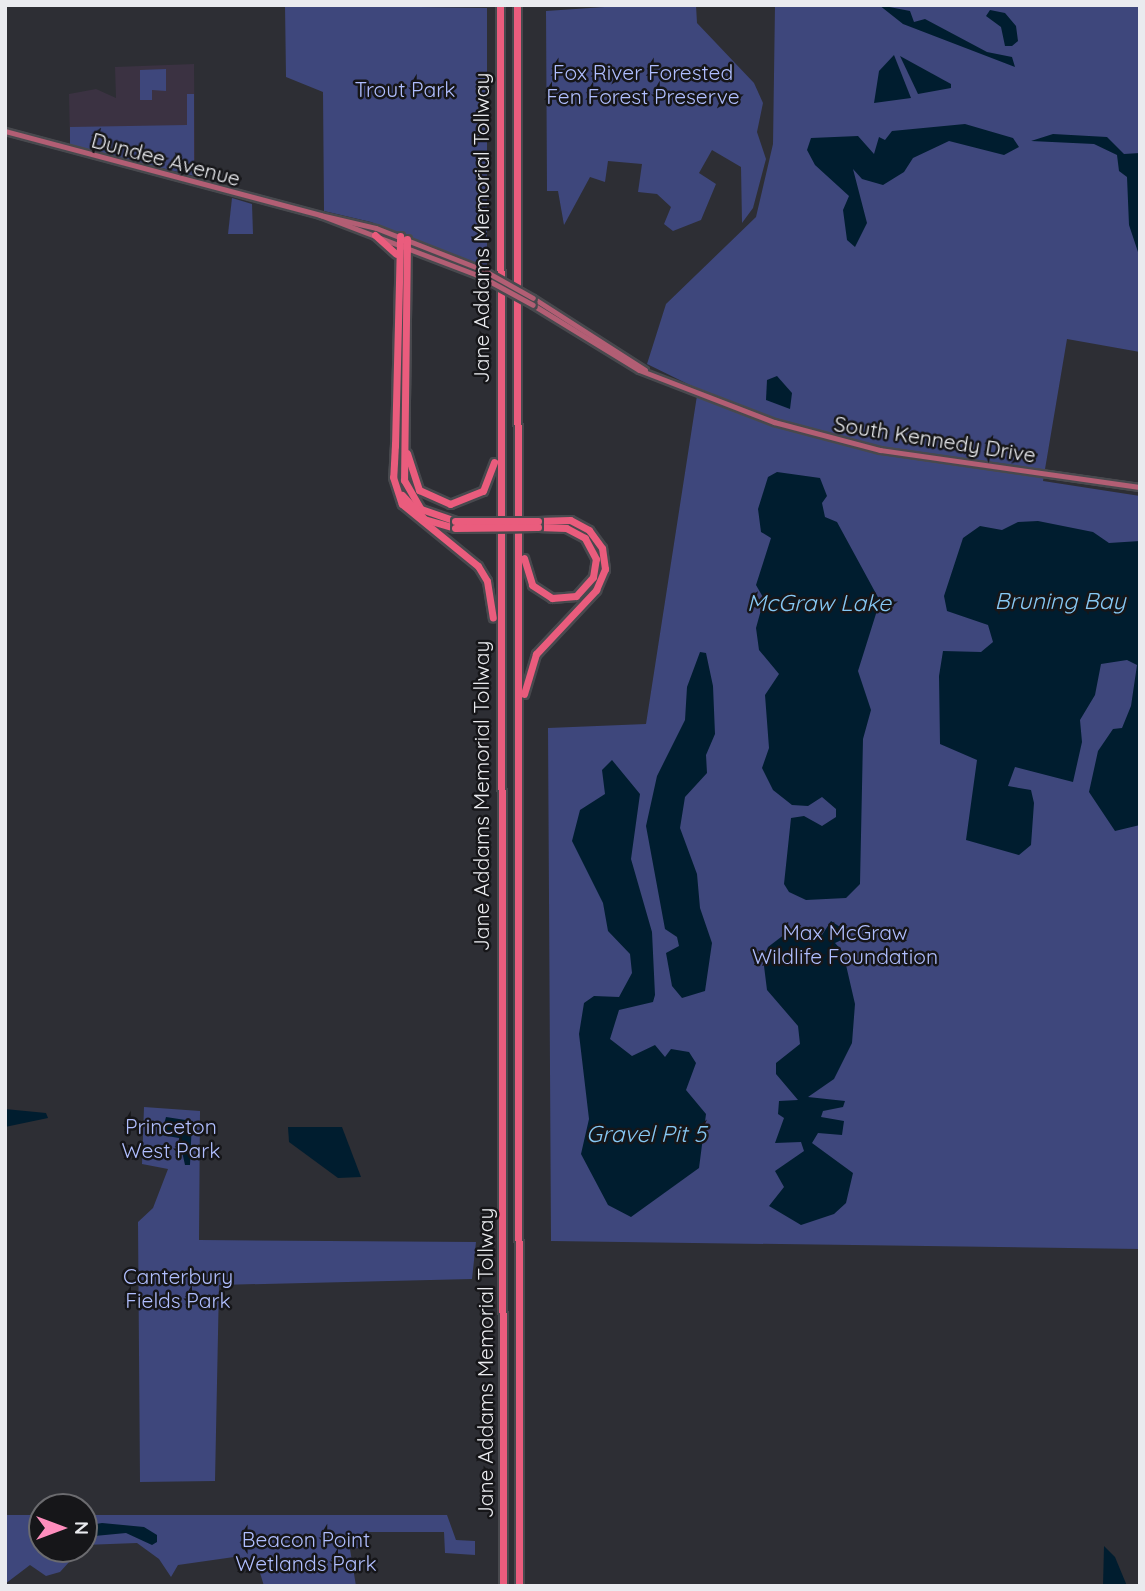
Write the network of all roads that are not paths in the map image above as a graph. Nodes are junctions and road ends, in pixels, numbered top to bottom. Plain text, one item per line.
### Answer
1 (500, 5) edge
2 (517, 5) edge
3 (5, 131) edge
4 (320, 215) junction
5 (375, 235) junction
6 (403, 241) junction
7 (396, 254) junction
8 (482, 273) junction
9 (645, 370) junction
10 (403, 390) junction
11 (689, 392) joint
12 (497, 434) junction
13 (395, 443) junction
14 (1140, 487) edge
15 (521, 495) junction
16 (455, 524) junction
17 (538, 524) junction
18 (520, 723) junction
19 (498, 753) junction
20 (503, 1586) edge
21 (519, 1586) edge

1 - 12 highway, Jane Addams Memorial Tollway
2 - 15 highway, Jane Addams Memorial Tollway
3 - 4 main road, Dundee Avenue
4 - 5 main road, Dundee Avenue
4 - 6 main road, Dundee Avenue
5 - 6 main road, Dundee Avenue
5 - 7 highway
6 - 7 highway
6 - 8 main road, Dundee Avenue
6 - 10 highway
7 - 13 highway
8 - 9 main road, Dundee Avenue, bridge
8 - 9 main road, Dundee Avenue, bridge
9 - 11 main road, Dundee Avenue
10 - 12 highway
10 - 16 highway
11 - 14 main road, South Kennedy Drive
12 - 19 highway, Jane Addams Memorial Tollway
13 - 16 highway
13 - 19 highway
15 - 17 highway
15 - 18 highway, Jane Addams Memorial Tollway
16 - 17 highway, bridge
17 - 18 highway
18 - 21 highway, Jane Addams Memorial Tollway
19 - 20 highway, Jane Addams Memorial Tollway

